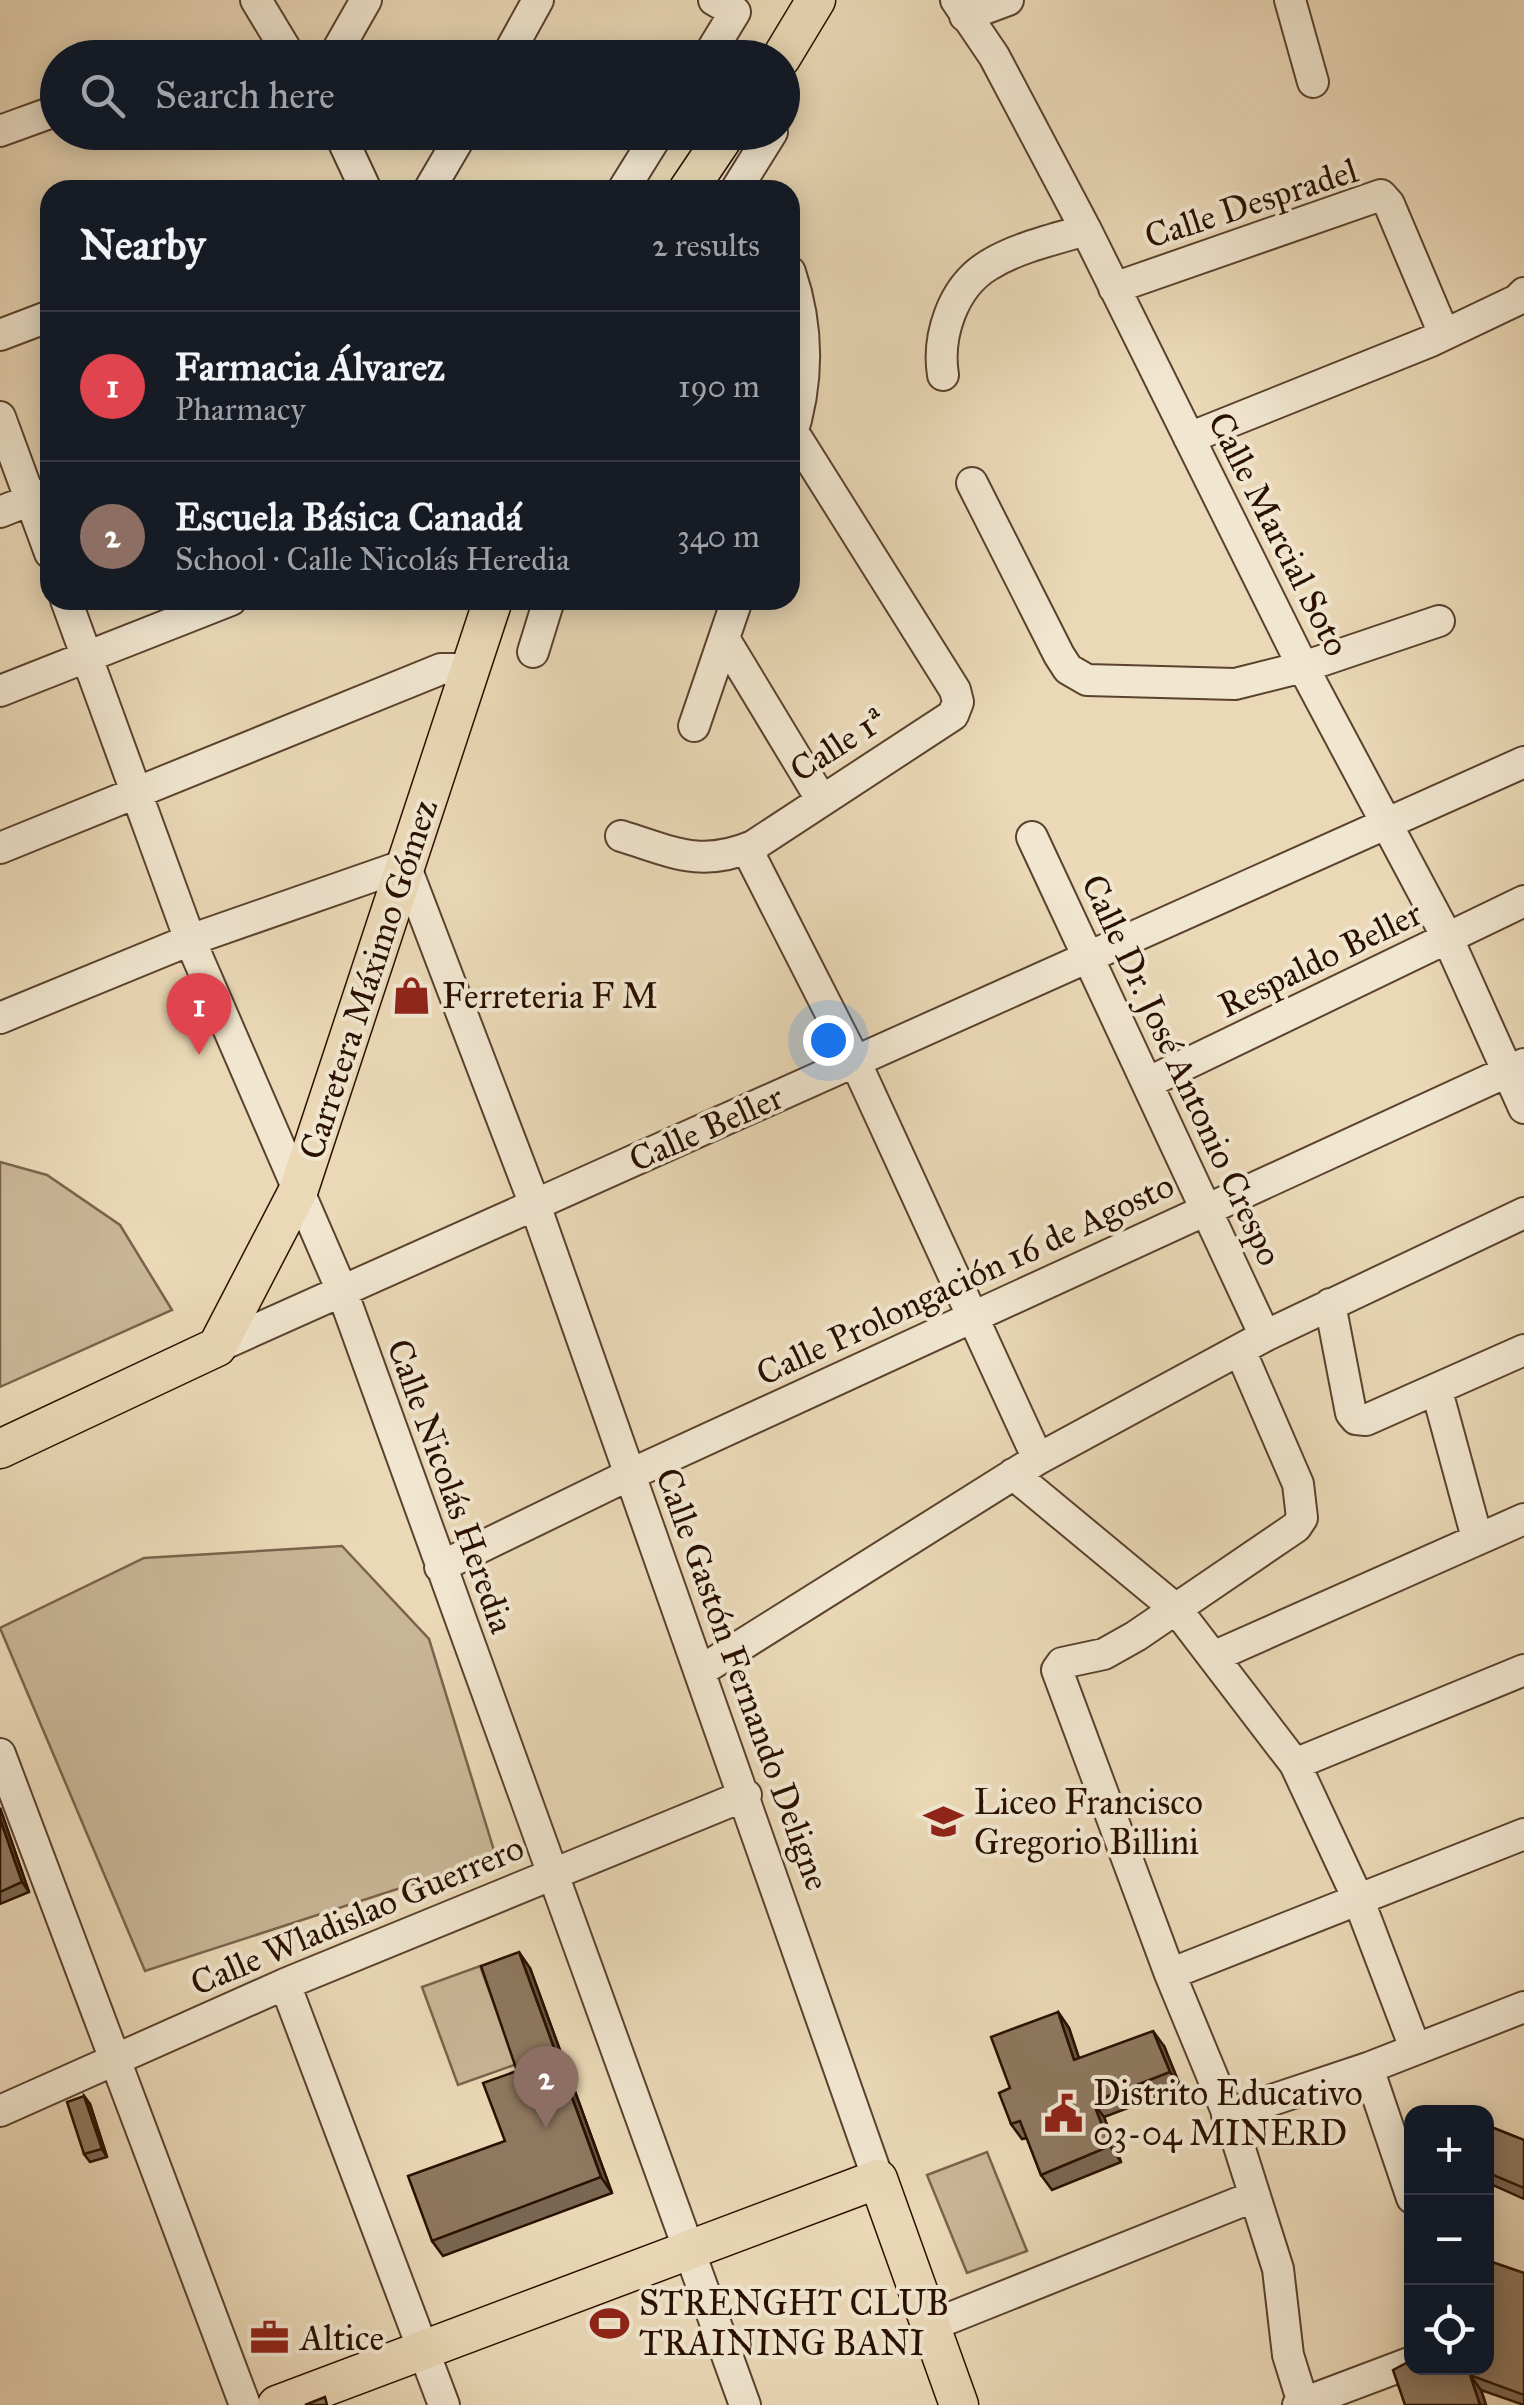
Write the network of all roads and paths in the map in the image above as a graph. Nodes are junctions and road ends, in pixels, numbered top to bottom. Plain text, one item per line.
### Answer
1 (256, 0) edge
2 (366, 0) edge
3 (538, 0) edge
4 (816, 0) edge
5 (1008, 0) edge
6 (1290, 0) edge
7 (724, 6) edge
8 (961, 8) edge
9 (280, 40) edge
10 (343, 40) edge
11 (516, 40) edge
12 (713, 40) edge
13 (792, 40) edge
14 (1313, 82) dead end
15 (40, 117) edge
16 (0, 131) edge
17 (347, 150) edge
18 (452, 150) edge
19 (649, 150) edge
20 (718, 150) edge
21 (761, 150) edge
22 (361, 180) edge
23 (435, 180) edge
24 (629, 180) edge
25 (702, 180) edge
26 (742, 180) edge
27 (1086, 230) junction
28 (1114, 288) junction
29 (1524, 293) edge
30 (800, 301) edge
31 (40, 320) edge
32 (1444, 334) junction
33 (0, 336) edge
34 (942, 375) dead end
35 (800, 384) edge
36 (0, 417) edge
37 (1189, 438) junction
38 (800, 450) edge
39 (972, 482) dead end
40 (40, 494) edge
41 (40, 496) edge
42 (0, 512) edge
43 (69, 610) edge
44 (206, 610) edge
45 (489, 610) edge
46 (546, 610) edge
47 (728, 610) edge
48 (1439, 621) dead end
49 (726, 640) junction
50 (534, 652) dead end
51 (86, 658) junction
52 (1303, 668) junction
53 (470, 670) junction
54 (0, 692) edge
55 (694, 726) dead end
56 (1524, 762) edge
57 (134, 793) junction
58 (822, 800) junction
59 (1386, 822) junction
60 (621, 836) dead end
61 (1032, 836) dead end
62 (753, 846) junction
63 (0, 848) edge
64 (404, 865) junction
65 (1524, 901) edge
66 (190, 940) junction
67 (1448, 940) junction
68 (1088, 956) junction
69 (0, 1018) edge
70 (855, 1061) junction
71 (1516, 1068) edge
72 (1147, 1083) junction
73 (1524, 1108) edge
74 (299, 1189) junction
75 (535, 1204) junction
76 (1206, 1209) junction
77 (1524, 1213) edge
78 (342, 1291) junction
79 (1330, 1304) junction
80 (972, 1317) junction
81 (1252, 1343) junction
82 (217, 1347) junction
83 (1524, 1350) edge
84 (1437, 1392) junction
85 (0, 1449) edge
86 (1025, 1467) junction
87 (630, 1475) junction
88 (1524, 1518) edge
89 (1477, 1538) junction
90 (440, 1567) junction
91 (1177, 1610) junction
92 (1212, 1657) junction
93 (702, 1670) junction
94 (1524, 1670) edge
95 (2, 1763) edge
96 (1295, 1764) junction
97 (746, 1795) junction
98 (1524, 1834) edge
99 (551, 1872) junction
100 (1359, 1900) junction
101 (1170, 1974) junction
102 (285, 1984) junction
103 (1524, 2007) edge
104 (1415, 2048) junction
105 (118, 2060) junction
106 (1368, 2068) junction
107 (0, 2111) edge
108 (1228, 2115) junction
109 (878, 2178) junction
110 (1411, 2195) edge
111 (1255, 2196) junction
112 (686, 2249) junction
113 (930, 2326) junction
114 (423, 2349) junction
115 (1404, 2365) edge
116 (1300, 2404) edge
117 (245, 2405) edge
118 (277, 2405) edge
119 (444, 2405) edge
120 (745, 2405) edge
121 (958, 2405) edge

1 - 9 street
2 - 10 street
3 - 11 street
4 - 13 main road
5 - 8 street
6 - 14 street
7 - 12 street
8 - 27 street, Calle Marcial Soto
15 - 16 street
17 - 22 street
18 - 23 street
19 - 24 street
20 - 25 main road
21 - 26 street
27 - 28 street, Calle Marcial Soto
27 - 34 street
28 - 32 street, Calle Despradel
28 - 37 street, Calle Marcial Soto
29 - 32 street
30 - 35 street
31 - 33 street
32 - 37 street
36 - 40 street
37 - 52 street, Calle Marcial Soto
38 - 58 street, Calle 1ª
39 - 52 street
41 - 42 street
43 - 51 street, Calle Nicolás Heredia
44 - 51 street
45 - 53 main road, Carretera Máximo Gómez
46 - 50 street
47 - 49 street
48 - 52 street
49 - 55 street
49 - 58 street
51 - 54 street
51 - 57 street, Calle Nicolás Heredia
52 - 59 street, Calle Marcial Soto
53 - 57 street
53 - 64 main road, Carretera Máximo Gómez
56 - 59 street, Calle Beller
57 - 63 street
57 - 66 street, Calle Nicolás Heredia
58 - 62 street, Calle 1ª
59 - 67 street, Calle Marcial Soto
59 - 68 street, Calle Beller
60 - 62 street, Calle 1ª
61 - 68 street, Calle Dr. José Antonio Crespo
62 - 70 street
64 - 66 street
64 - 74 main road, Carretera Máximo Gómez
64 - 75 street, Calle Gastón Fernando Deligne
65 - 67 street, Respaldo Beller
66 - 69 street
66 - 74 street, Calle Nicolás Heredia
67 - 71 street, Calle Marcial Soto
67 - 72 street, Respaldo Beller
68 - 70 street, Calle Beller
68 - 72 street, Calle Dr. José Antonio Crespo
70 - 75 street, Calle Beller
70 - 80 street
71 - 73 street, Calle Marcial Soto
71 - 76 street, Calle Prolongación 16 de Agosto
72 - 76 street, Calle Dr. José Antonio Crespo
74 - 78 street, Calle Nicolás Heredia
74 - 82 main road, Carretera Máximo Gómez
75 - 78 street, Calle Beller
75 - 87 street, Calle Gastón Fernando Deligne
76 - 80 street, Calle Prolongación 16 de Agosto
76 - 81 street, Calle Dr. José Antonio Crespo
77 - 79 street
78 - 82 street, Calle Beller
78 - 90 street, Calle Nicolás Heredia
79 - 81 street
79 - 84 street
80 - 86 street
80 - 87 street, Calle Prolongación 16 de Agosto
81 - 86 street
81 - 91 street, Calle Dr. José Antonio Crespo
82 - 85 main road, Calle Beller
83 - 84 street
84 - 89 street
86 - 91 street
86 - 93 street
87 - 90 street, Calle Prolongación 16 de Agosto
87 - 93 street, Calle Gastón Fernando Deligne
88 - 89 street
89 - 92 street
90 - 99 street, Calle Nicolás Heredia
91 - 92 street
91 - 101 street
92 - 96 street
93 - 97 street, Calle Gastón Fernando Deligne
94 - 96 street
95 - 105 street
96 - 100 street
97 - 99 street, Calle Wladislao Guerrero
97 - 109 street, Calle Gastón Fernando Deligne
98 - 100 street
99 - 102 street, Calle Wladislao Guerrero
99 - 112 street, Calle Nicolás Heredia
100 - 101 street
100 - 104 street
101 - 108 street
102 - 105 street, Calle Wladislao Guerrero
102 - 114 street
103 - 104 street
104 - 106 street
105 - 107 street, Calle Wladislao Guerrero
105 - 117 street
106 - 108 street
106 - 110 street
108 - 111 street
109 - 112 main road
109 - 113 main road
111 - 113 street
111 - 116 street
112 - 114 main road
112 - 120 street, Calle Nicolás Heredia
113 - 121 main road
114 - 118 main road
114 - 119 street
115 - 116 street

